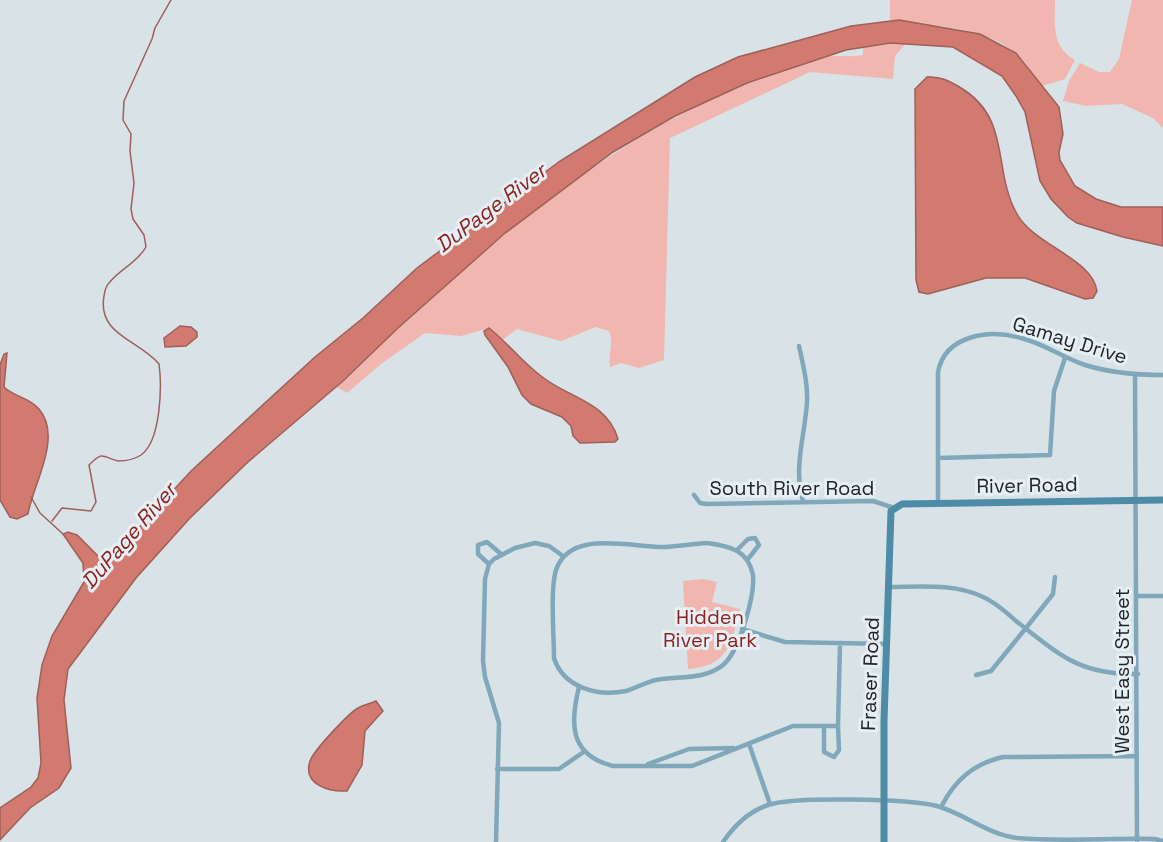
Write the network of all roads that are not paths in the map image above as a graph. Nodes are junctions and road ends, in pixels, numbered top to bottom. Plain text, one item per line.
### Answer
1 (799, 346) dead end
2 (1065, 358) junction
3 (1136, 375) junction
4 (1163, 375) edge
5 (938, 458) junction
6 (694, 495) dead end
7 (1138, 500) junction
8 (1163, 500) edge
9 (803, 501) junction
10 (938, 503) junction
11 (894, 508) junction
12 (738, 549) junction
13 (501, 554) junction
14 (563, 556) junction
15 (747, 559) junction
16 (489, 564) junction
17 (1055, 577) dead end
18 (888, 587) junction
19 (1137, 596) junction
20 (1163, 596) edge
21 (1026, 628) junction
22 (742, 629) junction
23 (840, 644) junction
24 (887, 644) junction
25 (1138, 674) junction
26 (976, 675) dead end
27 (579, 687) junction
28 (824, 726) junction
29 (838, 726) junction
30 (749, 744) junction
31 (735, 748) junction
32 (585, 751) junction
33 (1137, 756) junction
34 (644, 765) junction
35 (497, 769) junction
36 (884, 801) junction
37 (770, 804) junction
38 (940, 807) junction
39 (1137, 840) edge
40 (1163, 841) edge
41 (496, 842) edge
42 (723, 842) edge
43 (884, 842) edge

1 - 9 street
2 - 3 street, Gamay Drive
2 - 5 street
2 - 5 street, Gamay Drive
3 - 4 street, Gamay Drive
3 - 7 street, West Easy Street
5 - 10 street, Gamay Drive
6 - 9 street, South River Road
7 - 8 street, River Road
7 - 10 street, River Road
7 - 19 street, West Easy Street
9 - 11 street, South River Road
10 - 11 street, River Road
11 - 18 street, Fraser Road
12 - 14 street
12 - 15 street
12 - 15 street
13 - 14 street
13 - 16 street
13 - 16 street
14 - 27 street
15 - 22 street
16 - 35 street
17 - 21 street
18 - 21 street
18 - 24 street, Fraser Road
19 - 20 street
19 - 25 street, West Easy Street
21 - 25 street
21 - 26 street
22 - 23 street
22 - 27 street
23 - 24 street
23 - 29 street
24 - 36 street, Fraser Road
25 - 33 street, West Easy Street
27 - 32 street
28 - 29 street
28 - 29 street
28 - 30 street
30 - 31 street
30 - 37 street
31 - 34 street
31 - 34 street
32 - 34 street
32 - 35 street
33 - 38 street
33 - 39 street, West Easy Street
35 - 41 street
36 - 37 street
36 - 38 street
36 - 43 street, Fraser Road
37 - 42 street
38 - 39 street
39 - 40 street

